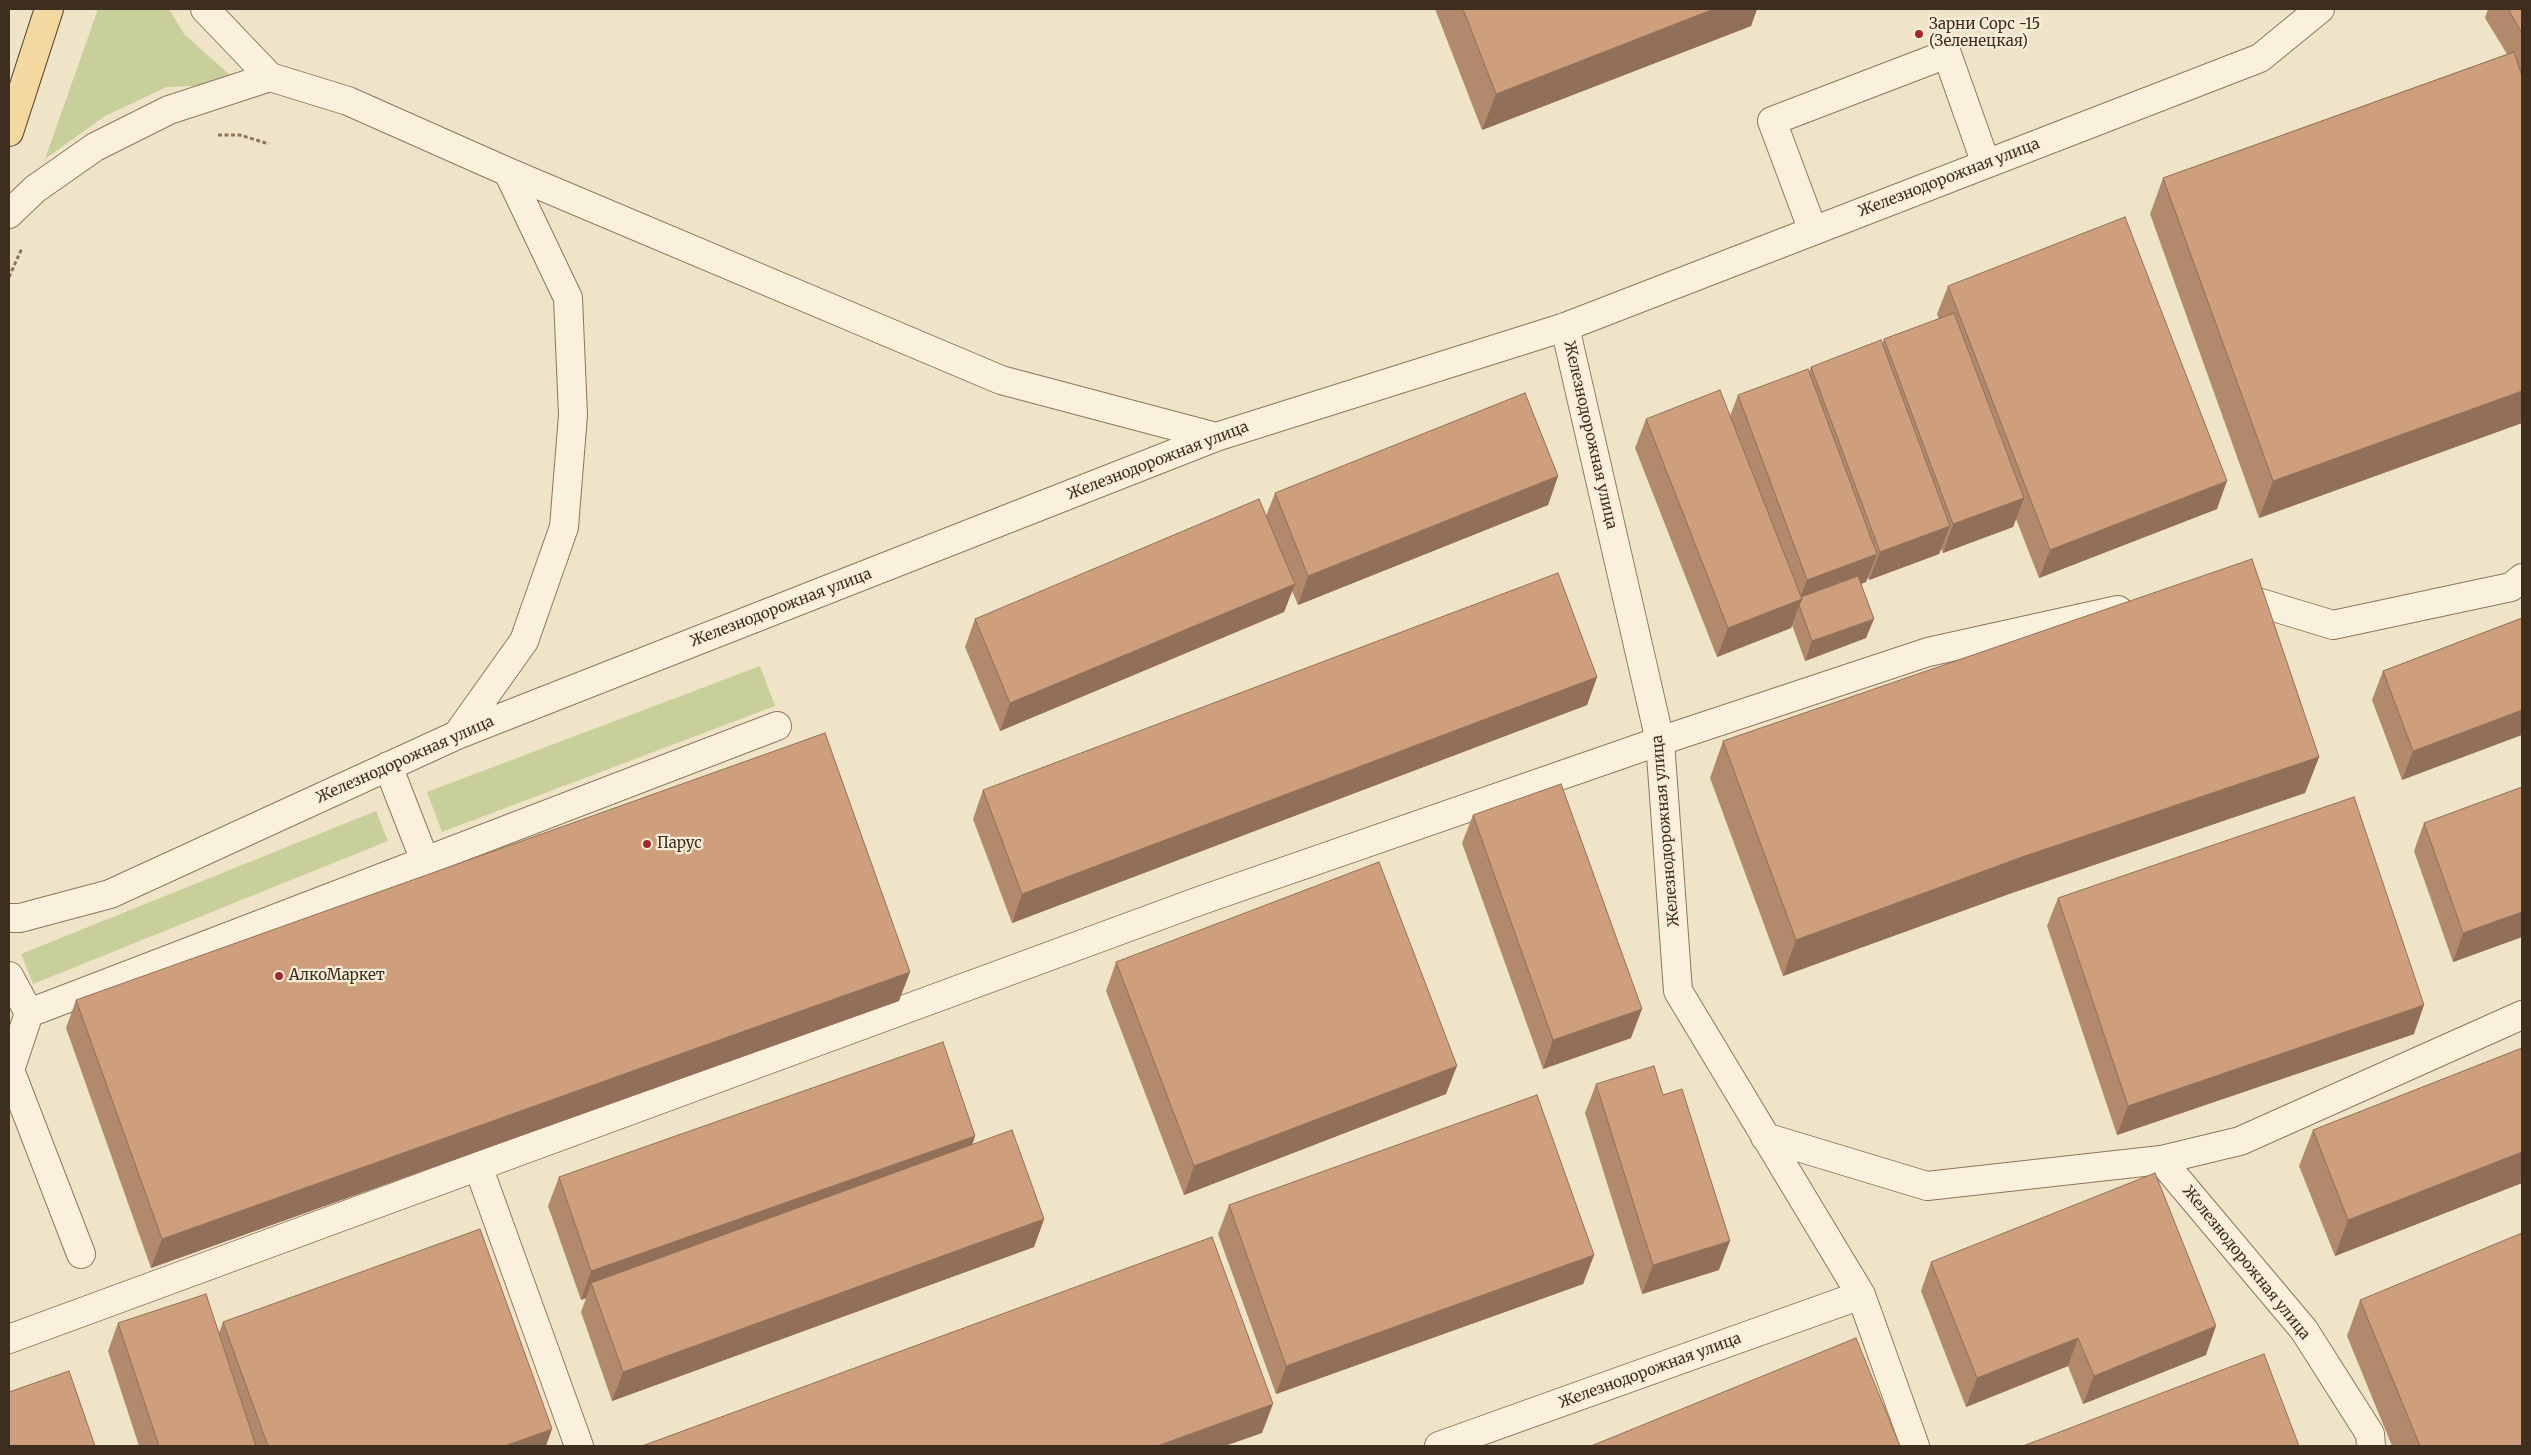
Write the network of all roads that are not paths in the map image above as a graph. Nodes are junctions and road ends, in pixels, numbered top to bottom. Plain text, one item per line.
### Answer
1 (48, 9) edge
2 (205, 9) edge
3 (2320, 9) edge
4 (270, 77) junction
5 (9, 132) edge
6 (1986, 164) junction
7 (508, 172) junction
8 (9, 214) edge
9 (1813, 231) junction
10 (1565, 327) junction
11 (1216, 437) junction
12 (2522, 578) edge
13 (2208, 590) edge
14 (2140, 605) edge
15 (777, 726) dead end
16 (457, 735) junction
17 (1660, 741) junction
18 (388, 766) junction
19 (425, 861) junction
20 (9, 918) edge
21 (9, 976) edge
22 (29, 1013) junction
23 (2522, 1016) edge
24 (1765, 1137) junction
25 (2161, 1160) junction
26 (478, 1166) junction
27 (81, 1254) dead end
28 (1861, 1295) junction
29 (9, 1338) edge
30 (579, 1446) edge
31 (1439, 1446) edge
32 (1915, 1446) edge
33 (2371, 1446) edge

1 - 5 main road
2 - 4 street
3 - 6 street, Железнодорожная улица
4 - 7 street
4 - 8 street
6 - 9 street, Железнодорожная улица
6 - 9 street
7 - 11 street
7 - 16 street
9 - 10 street, Железнодорожная улица
10 - 11 street, Железнодорожная улица
10 - 17 street, Железнодорожная улица
11 - 16 street, Железнодорожная улица
12 - 13 street
14 - 17 street
15 - 19 street
16 - 18 street, Железнодорожная улица
17 - 24 street, Железнодорожная улица
17 - 26 street
18 - 19 street
18 - 20 street, Железнодорожная улица
19 - 22 street
21 - 22 street
22 - 27 street
23 - 25 street
24 - 25 street
24 - 28 street, Железнодорожная улица
25 - 33 street, Железнодорожная улица
26 - 29 street
26 - 30 street
28 - 31 street, Железнодорожная улица
28 - 32 street, Железнодорожная улица

